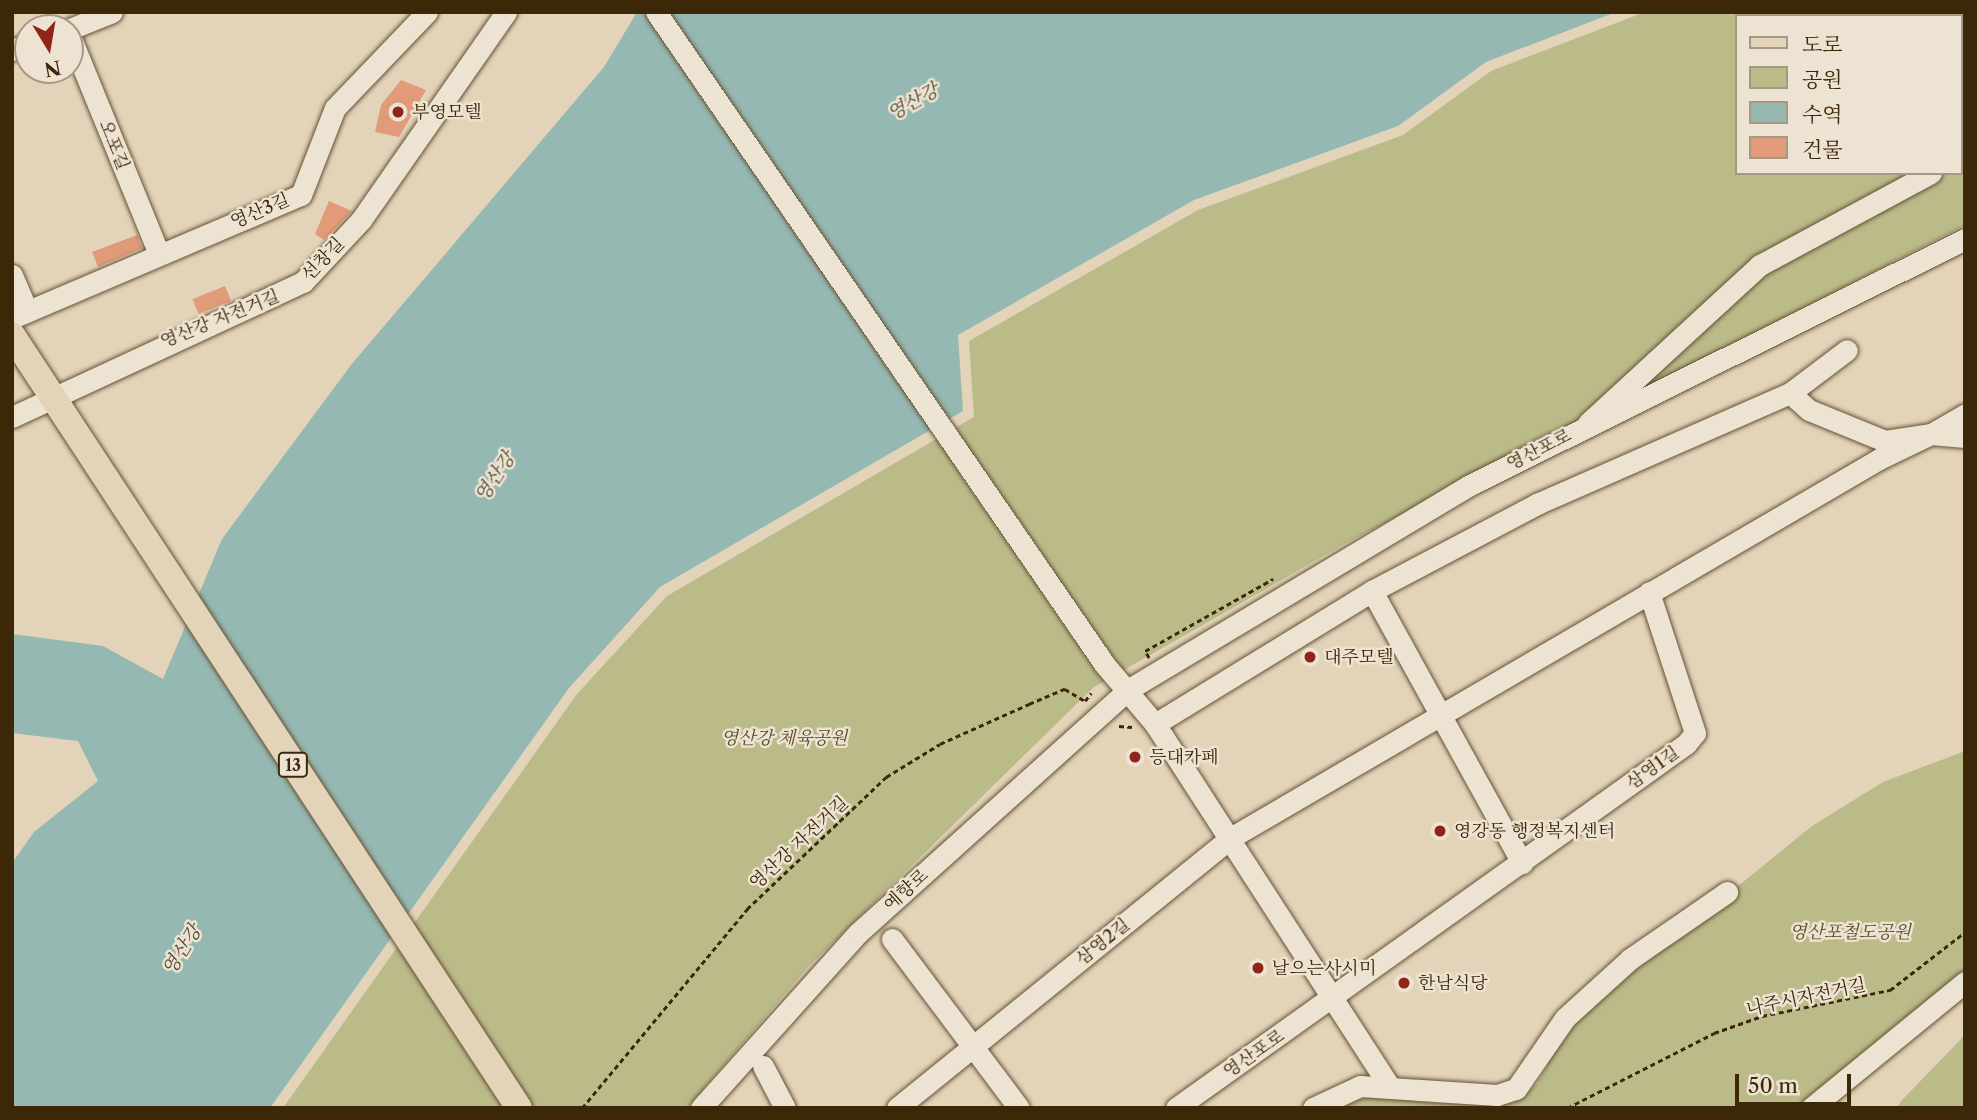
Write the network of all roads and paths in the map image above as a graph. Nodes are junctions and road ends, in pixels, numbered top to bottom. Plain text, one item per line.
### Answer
1 (112, 12) edge
2 (427, 12) edge
3 (506, 12) edge
4 (656, 12) edge
5 (84, 23) edge
6 (84, 70) edge
7 (1927, 175) edge
8 (1965, 239) edge
9 (159, 254) junction
10 (12, 275) edge
11 (20, 314) edge
12 (12, 335) edge
13 (1847, 350) dead end
14 (46, 390) junction
15 (1790, 393) junction
16 (1965, 414) edge
17 (12, 417) edge
18 (1586, 426) junction
19 (1931, 434) junction
20 (1965, 437) edge
21 (1372, 591) junction
22 (1648, 592) junction
23 (1129, 689) junction
24 (1091, 693) dead end
25 (1442, 714) junction
26 (1155, 724) junction
27 (1232, 837) junction
28 (1522, 863) junction
29 (1727, 892) dead end
30 (1965, 932) edge
31 (892, 939) dead end
32 (1965, 982) edge
33 (1332, 1000) junction
34 (973, 1046) junction
35 (763, 1066) dead end
36 (1388, 1084) junction
37 (519, 1108) edge
38 (582, 1108) edge
39 (701, 1108) edge
40 (785, 1108) edge
41 (897, 1108) edge
42 (1019, 1108) edge
43 (1176, 1108) edge
44 (1313, 1108) edge
45 (1567, 1108) edge
46 (1811, 1108) edge

1 - 5 street
2 - 9 street, 영산3길
3 - 14 street, 선창길
4 - 23 street
6 - 9 street, 오포길
7 - 18 street
8 - 18 street, 영산포로
9 - 11 street, 영산3길
10 - 11 street
12 - 14 main road, 13
13 - 15 street
14 - 17 street, 선창길
14 - 37 main road, 13
15 - 19 street
15 - 21 street
16 - 19 street
18 - 23 street, 영산포로
19 - 20 street
19 - 22 street
21 - 25 street
21 - 26 street
22 - 25 street
22 - 28 street, 삼영1길
23 - 26 street
23 - 39 street, 예향로
24 - 38 path, 영산강 자전거길
25 - 27 street
25 - 28 street
26 - 27 street
27 - 33 street
27 - 34 street, 삼영2길
28 - 33 street, 삼영1길
29 - 36 street
30 - 45 path, 나주시자전거길
31 - 34 street
32 - 46 street
33 - 36 street
33 - 43 street, 영산포로
34 - 41 street, 삼영2길
34 - 42 street
35 - 40 street
36 - 44 street

